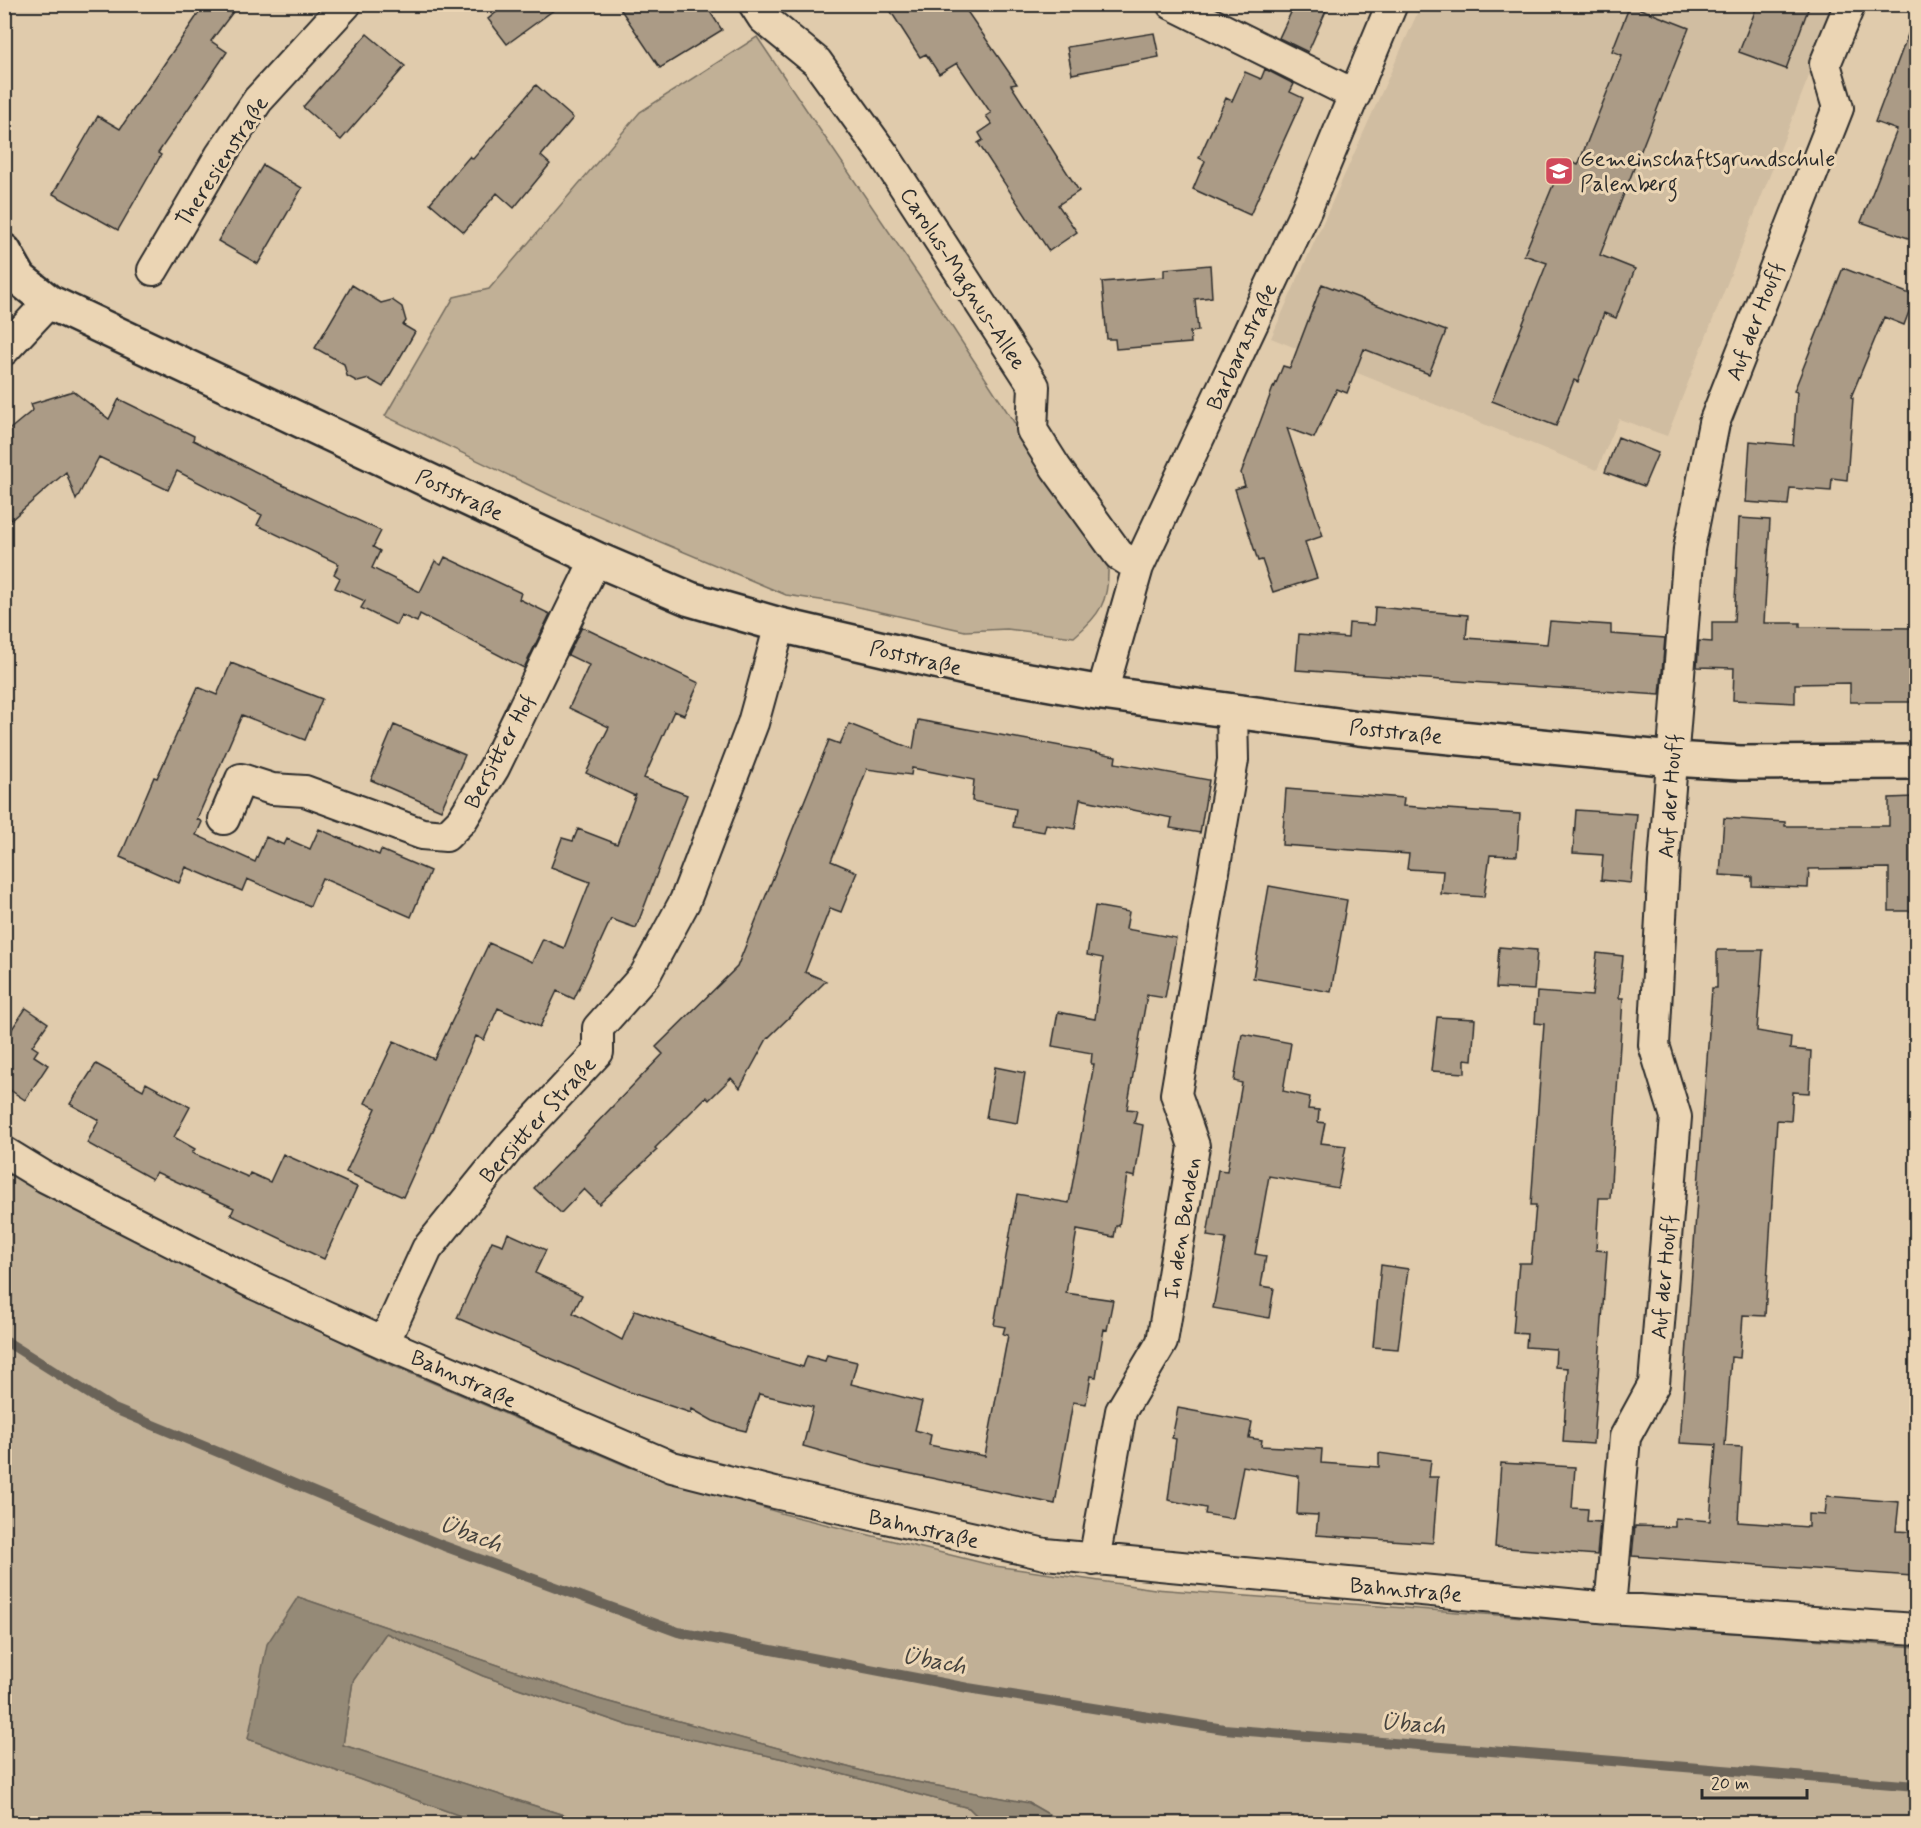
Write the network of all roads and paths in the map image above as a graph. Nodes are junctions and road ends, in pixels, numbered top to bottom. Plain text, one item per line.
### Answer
1 (346, 4) edge
2 (754, 4) edge
3 (1172, 4) edge
4 (1392, 4) edge
5 (1850, 4) edge
6 (1355, 95) junction
7 (4, 251) edge
8 (153, 270) dead end
9 (50, 302) junction
10 (4, 350) edge
11 (596, 559) junction
12 (1138, 567) junction
13 (780, 626) junction
14 (1102, 693) junction
15 (1232, 711) junction
16 (1673, 759) junction
17 (1917, 762) edge
18 (224, 819) dead end
19 (4, 1152) edge
20 (384, 1343) junction
21 (1094, 1560) junction
22 (1610, 1608) junction
23 (1917, 1629) edge

1 - 8 street, Theresienstraße
2 - 12 street, Carolus-Magnus-Allee
3 - 6 street
4 - 6 street, Barbarastraße
5 - 16 street, Auf der Houff
6 - 12 street, Barbarastraße
7 - 9 main road, Poststraße
9 - 10 street
9 - 11 main road, Poststraße
11 - 13 main road, Poststraße
11 - 18 street, Bersitter Hof
12 - 14 street, Barbarastraße
13 - 14 main road, Poststraße
13 - 20 street, Bersitter Straße
14 - 15 main road, Poststraße
15 - 16 main road, Poststraße
15 - 21 street, In den Benden
16 - 17 main road, Poststraße
16 - 22 street, Auf der Houff
19 - 20 street, Bahnstraße
20 - 21 street, Bahnstraße
21 - 22 street, Bahnstraße
22 - 23 street, Bahnstraße

